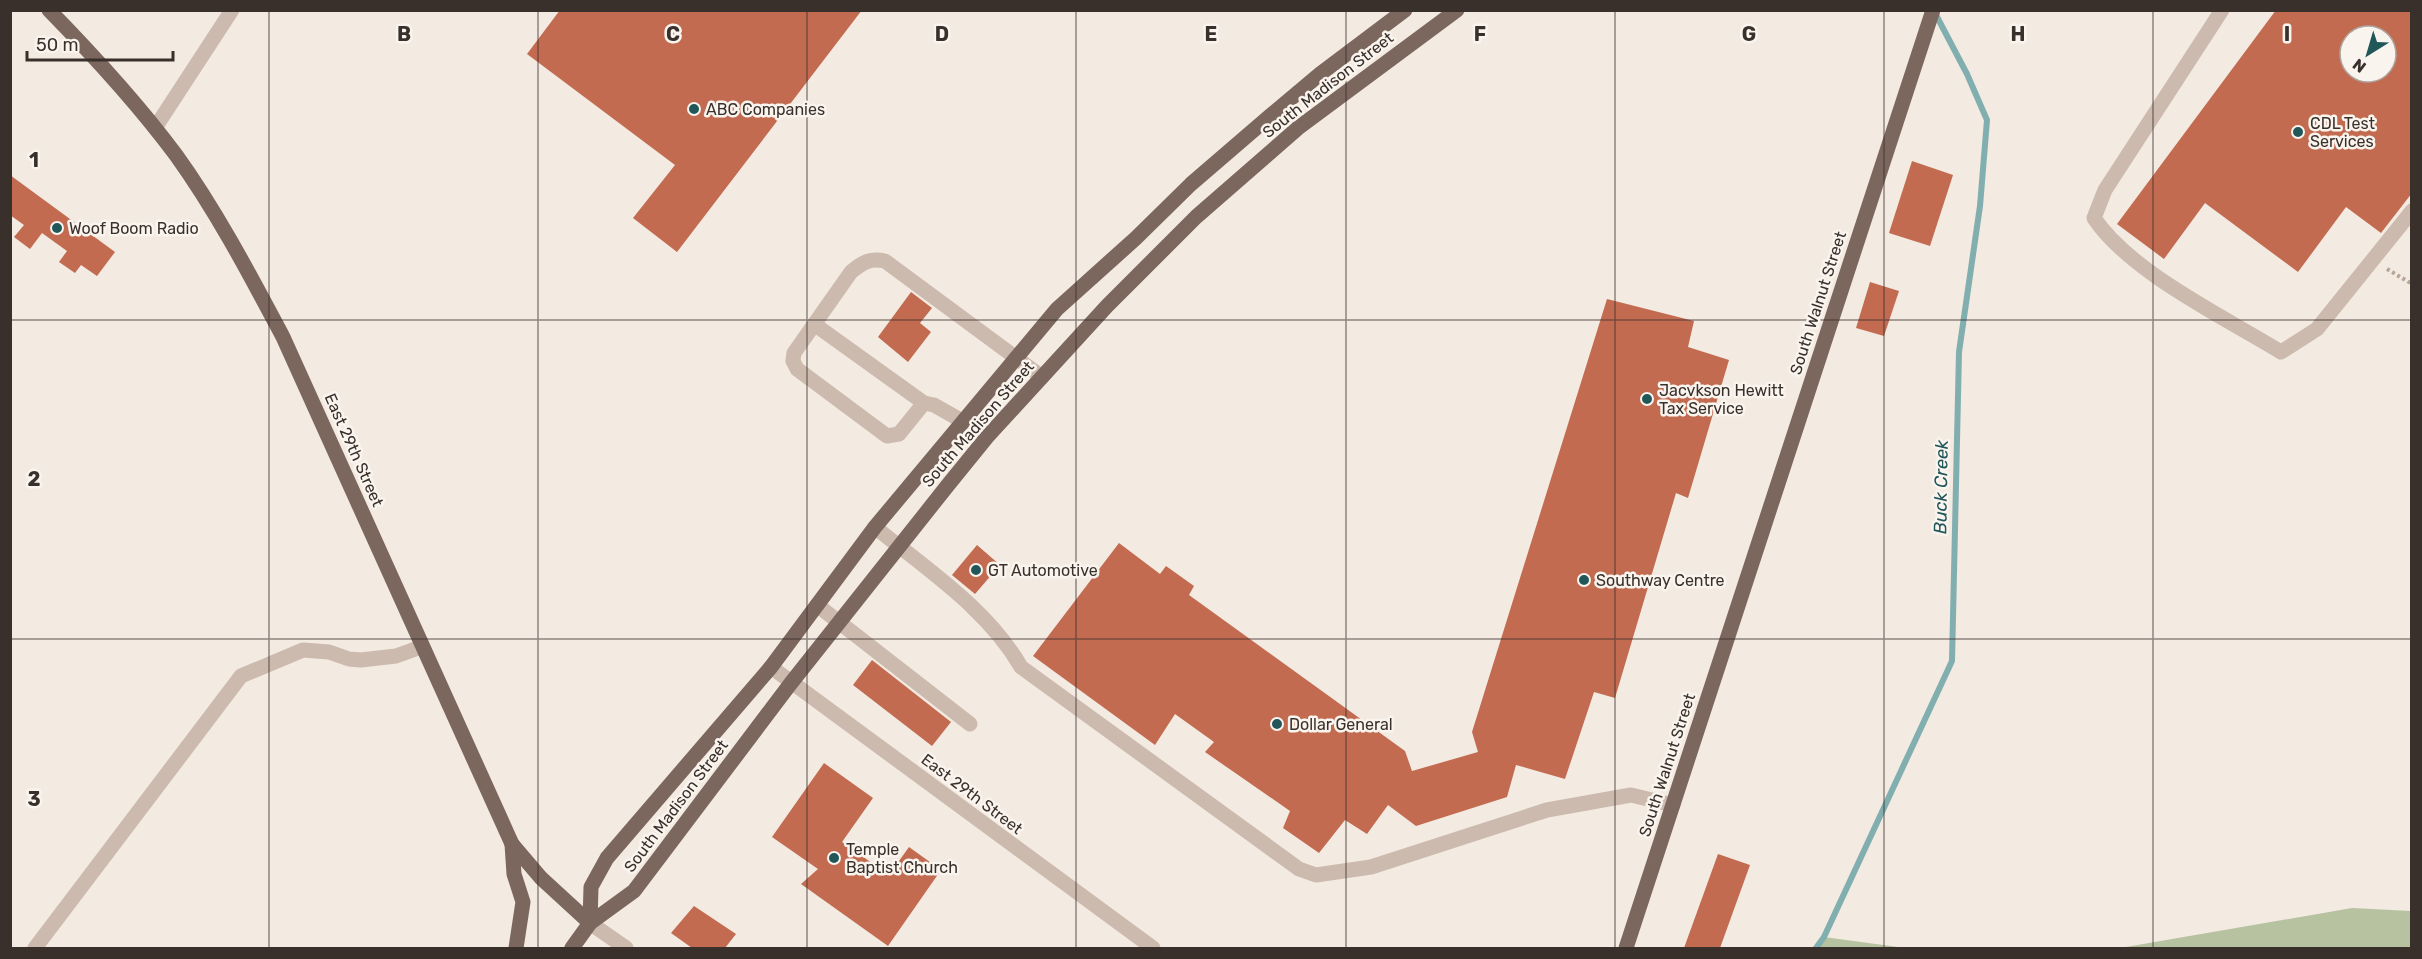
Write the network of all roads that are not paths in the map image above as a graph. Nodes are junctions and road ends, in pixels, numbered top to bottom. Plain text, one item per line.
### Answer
1 (49, 10) edge
2 (232, 10) edge
3 (1405, 10) edge
4 (1457, 10) edge
5 (1933, 10) edge
6 (2222, 10) edge
7 (155, 128) junction
8 (2412, 211) edge
9 (814, 324) junction
10 (1016, 357) junction
11 (1042, 377) junction
12 (924, 403) junction
13 (964, 422) junction
14 (875, 527) junction
15 (899, 547) junction
16 (817, 605) junction
17 (840, 622) junction
18 (421, 647) junction
19 (771, 667) junction
20 (791, 683) junction
21 (970, 724) dead end
22 (1673, 805) junction
23 (512, 844) junction
24 (590, 923) junction
25 (35, 948) edge
26 (516, 948) edge
27 (572, 948) edge
28 (626, 948) edge
29 (1153, 948) edge
30 (1626, 948) edge

1 - 7 main road, East 29th Street
2 - 7 street
3 - 10 main road, South Madison Street
4 - 11 main road, South Madison Street
5 - 22 main road, South Walnut Street
6 - 8 street
7 - 18 main road, East 29th Street
9 - 10 street
9 - 12 street
9 - 12 street
10 - 11 street
10 - 13 main road, South Madison Street
11 - 15 main road, South Madison Street
12 - 13 street
13 - 14 main road, South Madison Street
14 - 15 street
14 - 16 main road, South Madison Street
15 - 17 main road, South Madison Street
15 - 22 street
16 - 17 street
16 - 19 main road, South Madison Street
17 - 20 main road, South Madison Street
17 - 21 street
18 - 23 main road, East 29th Street
18 - 25 street
19 - 20 street, East 29th Street
19 - 24 main road, South Madison Street
20 - 24 main road, South Madison Street
20 - 29 street, East 29th Street
22 - 30 main road, South Walnut Street
23 - 24 main road, East 29th Street
23 - 26 main road
24 - 27 main road, South Madison Street
24 - 28 street

